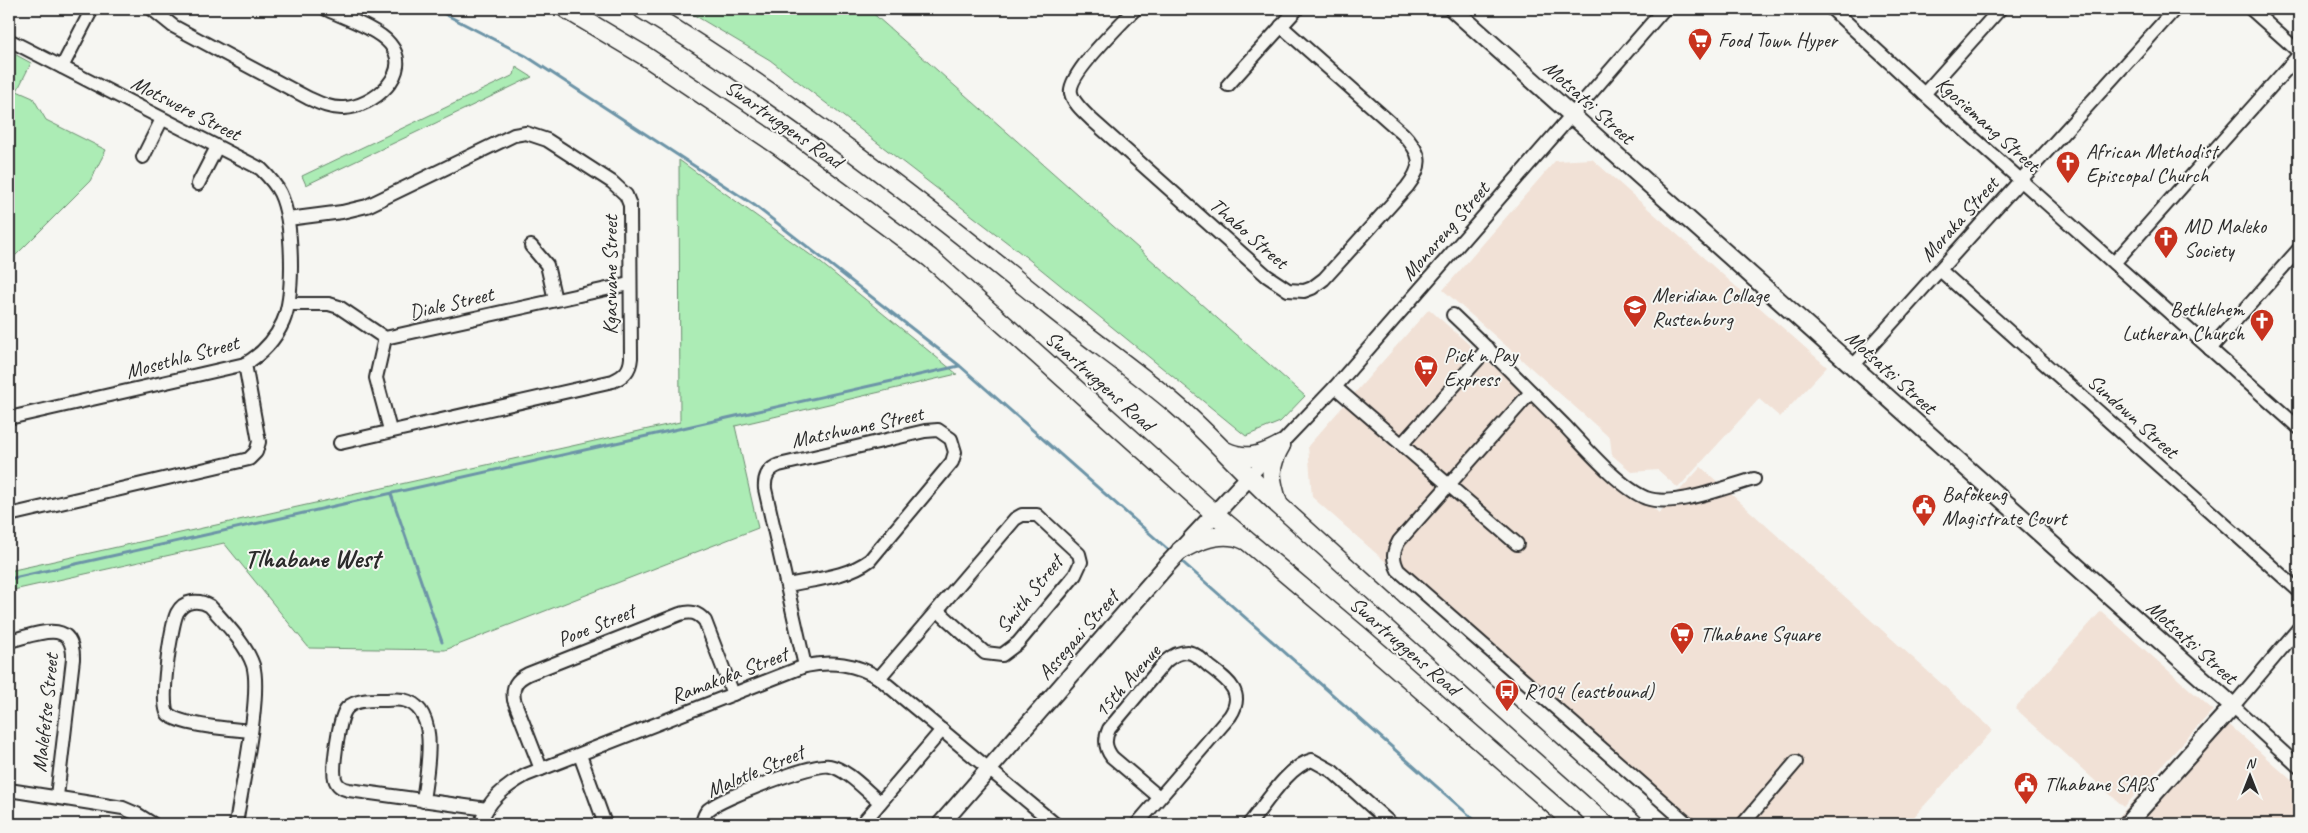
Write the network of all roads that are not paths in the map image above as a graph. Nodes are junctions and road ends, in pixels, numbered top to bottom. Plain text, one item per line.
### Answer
1 (92, 9) edge
2 (152, 9) edge
3 (326, 9) edge
4 (566, 9) edge
5 (642, 9) edge
6 (1135, 9) edge
7 (1297, 9) edge
8 (1453, 9) edge
9 (1664, 9) edge
10 (1833, 9) edge
11 (2000, 9) edge
12 (2175, 9) edge
13 (2251, 9) edge
14 (1281, 26) junction
15 (9, 40) edge
16 (2299, 54) edge
17 (62, 67) junction
18 (1228, 85) dead end
19 (1924, 94) junction
20 (1572, 116) junction
21 (162, 119) junction
22 (217, 147) junction
23 (143, 156) dead end
24 (2020, 180) junction
25 (198, 184) dead end
26 (288, 218) junction
27 (531, 246) dead end
28 (2299, 249) edge
29 (290, 256) joint
30 (2114, 263) junction
31 (1940, 270) junction
32 (630, 284) junction
33 (555, 300) junction
34 (288, 304) junction
35 (1453, 315) dead end
36 (385, 338) junction
37 (1488, 348) junction
38 (2210, 349) junction
39 (245, 364) junction
40 (1853, 366) junction
41 (1335, 386) junction
42 (1531, 392) junction
43 (9, 418) edge
44 (2299, 428) edge
45 (390, 430) junction
46 (340, 443) dead end
47 (1402, 444) junction
48 (1281, 445) junction
49 (1220, 448) junction
50 (1250, 476) junction
51 (1754, 479) dead end
52 (1449, 485) junction
53 (1279, 506) junction
54 (1215, 514) junction
55 (9, 515) edge
56 (1517, 544) dead end
57 (1256, 547) junction
58 (1181, 550) junction
59 (788, 585) junction
60 (2299, 591) edge
61 (937, 610) junction
62 (2299, 628) edge
63 (9, 641) edge
64 (805, 666) junction
65 (879, 678) junction
66 (733, 694) junction
67 (2233, 706) junction
68 (942, 730) junction
69 (250, 731) junction
70 (580, 755) junction
71 (1796, 762) dead end
72 (2299, 767) edge
73 (541, 769) junction
74 (989, 770) junction
75 (9, 790) edge
76 (57, 796) junction
77 (1159, 797) junction
78 (423, 800) junction
79 (880, 802) junction
80 (487, 809) junction
81 (153, 824) edge
82 (236, 824) edge
83 (481, 824) edge
84 (605, 824) edge
85 (702, 824) edge
86 (862, 824) edge
87 (941, 824) edge
88 (1055, 824) edge
89 (1137, 824) edge
90 (1249, 824) edge
91 (1391, 824) edge
92 (1575, 824) edge
93 (1634, 824) edge
94 (1688, 824) edge
95 (1743, 824) edge
96 (2127, 824) edge

1 - 17 street
2 - 3 street
4 - 54 main road, Swartruggens Road
5 - 49 main road, Swartruggens Road
6 - 14 street, Thabo Street
7 - 14 street
8 - 20 street, Motsatsi Street
9 - 20 street, Monareng Street
10 - 19 street, Kgosiemang Street
11 - 19 street
12 - 24 street, Moraka Street
13 - 16 street
14 - 18 street
15 - 17 street, Motswere Street
16 - 30 street
17 - 21 street, Motswere Street
19 - 24 street, Kgosiemang Street
20 - 40 street, Motsatsi Street
20 - 41 street, Monareng Street
21 - 22 street, Motswere Street
21 - 23 street
22 - 25 street
22 - 26 street, Motswere Street
24 - 30 street, Kgosiemang Street
24 - 31 street, Moraka Street
26 - 29 street, Motswere Street
26 - 32 street, Kgaswane Street
27 - 33 street
28 - 38 street
29 - 34 street, Mosethla Street
30 - 38 street, Kgosiemang Street
31 - 40 street, Moraka Street
31 - 60 street, Sundown Street
32 - 33 street, Diale Street
32 - 45 street, Kgaswane Street
33 - 36 street, Diale Street
34 - 36 street, Diale Street
34 - 39 street, Mosethla Street
35 - 37 street
36 - 45 street
37 - 42 street
37 - 47 street
38 - 44 street, Kgosiemang Street
39 - 43 street, Mosethla Street
39 - 55 street
40 - 67 street, Motsatsi Street
41 - 47 street
41 - 48 street, Monareng Street
42 - 51 street
42 - 52 street
45 - 46 street, Kgaswane Street
47 - 52 street
48 - 49 main road
48 - 50 street, Monareng Street
48 - 53 main road
49 - 50 main road, Swartruggens Road
50 - 53 main road, Swartruggens Road
50 - 54 street, Assegaai Street
52 - 56 street
52 - 94 street
53 - 93 main road, Swartruggens Road
54 - 57 main road, Swartruggens Road
54 - 58 street, Assegaai Street
57 - 58 main road
57 - 92 main road, Swartruggens Road
58 - 74 street, Assegaai Street
59 - 59 street, Matshwane Street
59 - 64 street, Matshwane Street
61 - 61 street, Smith Street
61 - 65 street, Smith Street
62 - 67 street
63 - 76 street, Malefetse Street
64 - 65 street, Ramakoka Street
64 - 66 street, Ramakoka Street
65 - 68 street, Ramakoka Street
66 - 70 street, Ramakoka Street
66 - 73 street, Pooe Street
67 - 72 street, Motsatsi Street
67 - 96 street
68 - 74 street, Ramakoka Street
68 - 79 street
69 - 69 street
69 - 82 street
70 - 73 street, Ramakoka Street
70 - 84 street
71 - 95 street
73 - 80 street, Ramakoka Street
74 - 87 street, Assegaai Street
74 - 88 street
75 - 76 street
76 - 81 street
77 - 77 street, 15th Avenue
77 - 89 street, 15th Avenue
78 - 78 street
78 - 80 street
79 - 85 street, Malotle Street
79 - 86 street
80 - 83 street, Ramakoka Street
90 - 91 street

